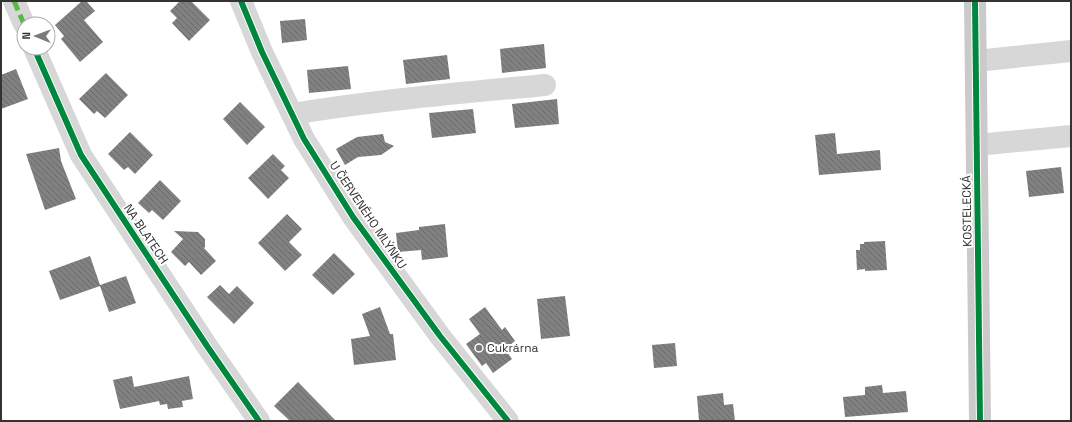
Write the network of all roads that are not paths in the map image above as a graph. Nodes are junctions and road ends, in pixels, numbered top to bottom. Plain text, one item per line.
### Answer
1 (14, 1) edge
2 (241, 1) edge
3 (976, 1) edge
4 (21, 16) edge
5 (1071, 51) edge
6 (38, 56) edge
7 (976, 61) junction
8 (545, 85) dead end
9 (292, 114) junction
10 (1071, 136) edge
11 (977, 145) junction
12 (259, 421) edge
13 (508, 421) edge
14 (980, 421) edge

1 - 4 street
2 - 9 street, U ČERVENÉHO MLÝNKU
3 - 7 main road, KOSTELECKÁ
5 - 7 street
6 - 12 street, NA BLATECH
7 - 11 main road, KOSTELECKÁ
8 - 9 street
9 - 13 street, U ČERVENÉHO MLÝNKU
10 - 11 street
11 - 14 main road, KOSTELECKÁ

